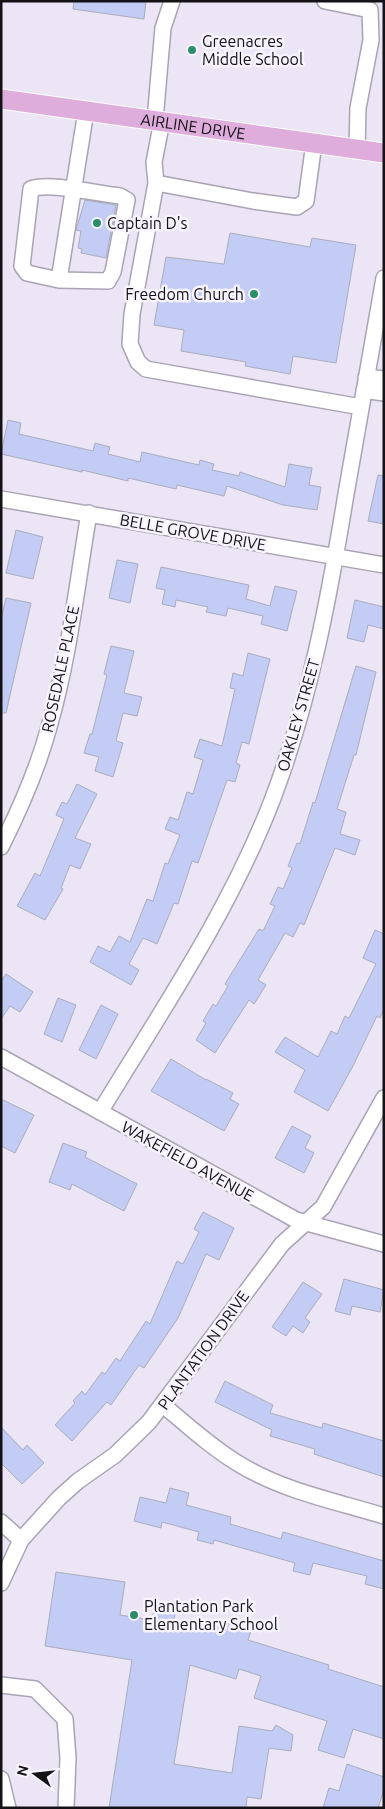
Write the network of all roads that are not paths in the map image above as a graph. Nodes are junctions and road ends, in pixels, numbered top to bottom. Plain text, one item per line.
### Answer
1 (172, 1) edge
2 (325, 1) edge
3 (377, 12) edge
4 (1, 99) edge
5 (86, 111) junction
6 (158, 121) junction
7 (314, 143) junction
8 (357, 149) junction
9 (384, 153) edge
10 (156, 183) junction
11 (74, 190) junction
12 (384, 278) edge
13 (60, 280) junction
14 (384, 379) edge
15 (365, 383) junction
16 (384, 393) edge
17 (361, 407) junction
18 (1, 499) edge
19 (89, 513) junction
20 (336, 557) junction
21 (384, 565) edge
22 (1, 847) edge
23 (1, 1057) edge
24 (384, 1098) edge
25 (100, 1112) junction
26 (306, 1223) junction
27 (384, 1244) edge
28 (162, 1405) junction
29 (384, 1516) edge
30 (1, 1522) edge
31 (21, 1540) junction
32 (1, 1583) edge
33 (1, 1685) edge
34 (1, 1779) edge
35 (8, 1808) edge
36 (66, 1808) edge

1 - 6 street
2 - 3 street
3 - 8 street
4 - 5 main road, AIRLINE DRIVE
5 - 6 main road, AIRLINE DRIVE
5 - 11 street
6 - 7 main road, AIRLINE DRIVE
6 - 10 street
7 - 8 main road, AIRLINE DRIVE
7 - 10 street
8 - 9 main road, AIRLINE DRIVE
10 - 17 street
11 - 13 street
11 - 13 street
11 - 13 street
12 - 15 street, OAKLEY STREET
14 - 15 street
15 - 16 street
15 - 17 street, OAKLEY STREET
17 - 20 street, OAKLEY STREET
18 - 19 street, BELLE GROVE DRIVE
19 - 20 street, BELLE GROVE DRIVE
19 - 22 street, ROSEDALE PLACE
20 - 21 street, BELLE GROVE DRIVE
20 - 25 street, OAKLEY STREET
23 - 25 street, WAKEFIELD AVENUE
24 - 26 street, PLANTATION DRIVE
25 - 26 street, WAKEFIELD AVENUE
26 - 27 street, WAKEFIELD AVENUE
26 - 28 street, PLANTATION DRIVE
28 - 29 street
28 - 31 street, PLANTATION DRIVE
30 - 31 street
31 - 32 street, PLANTATION DRIVE
33 - 36 street
34 - 35 street

